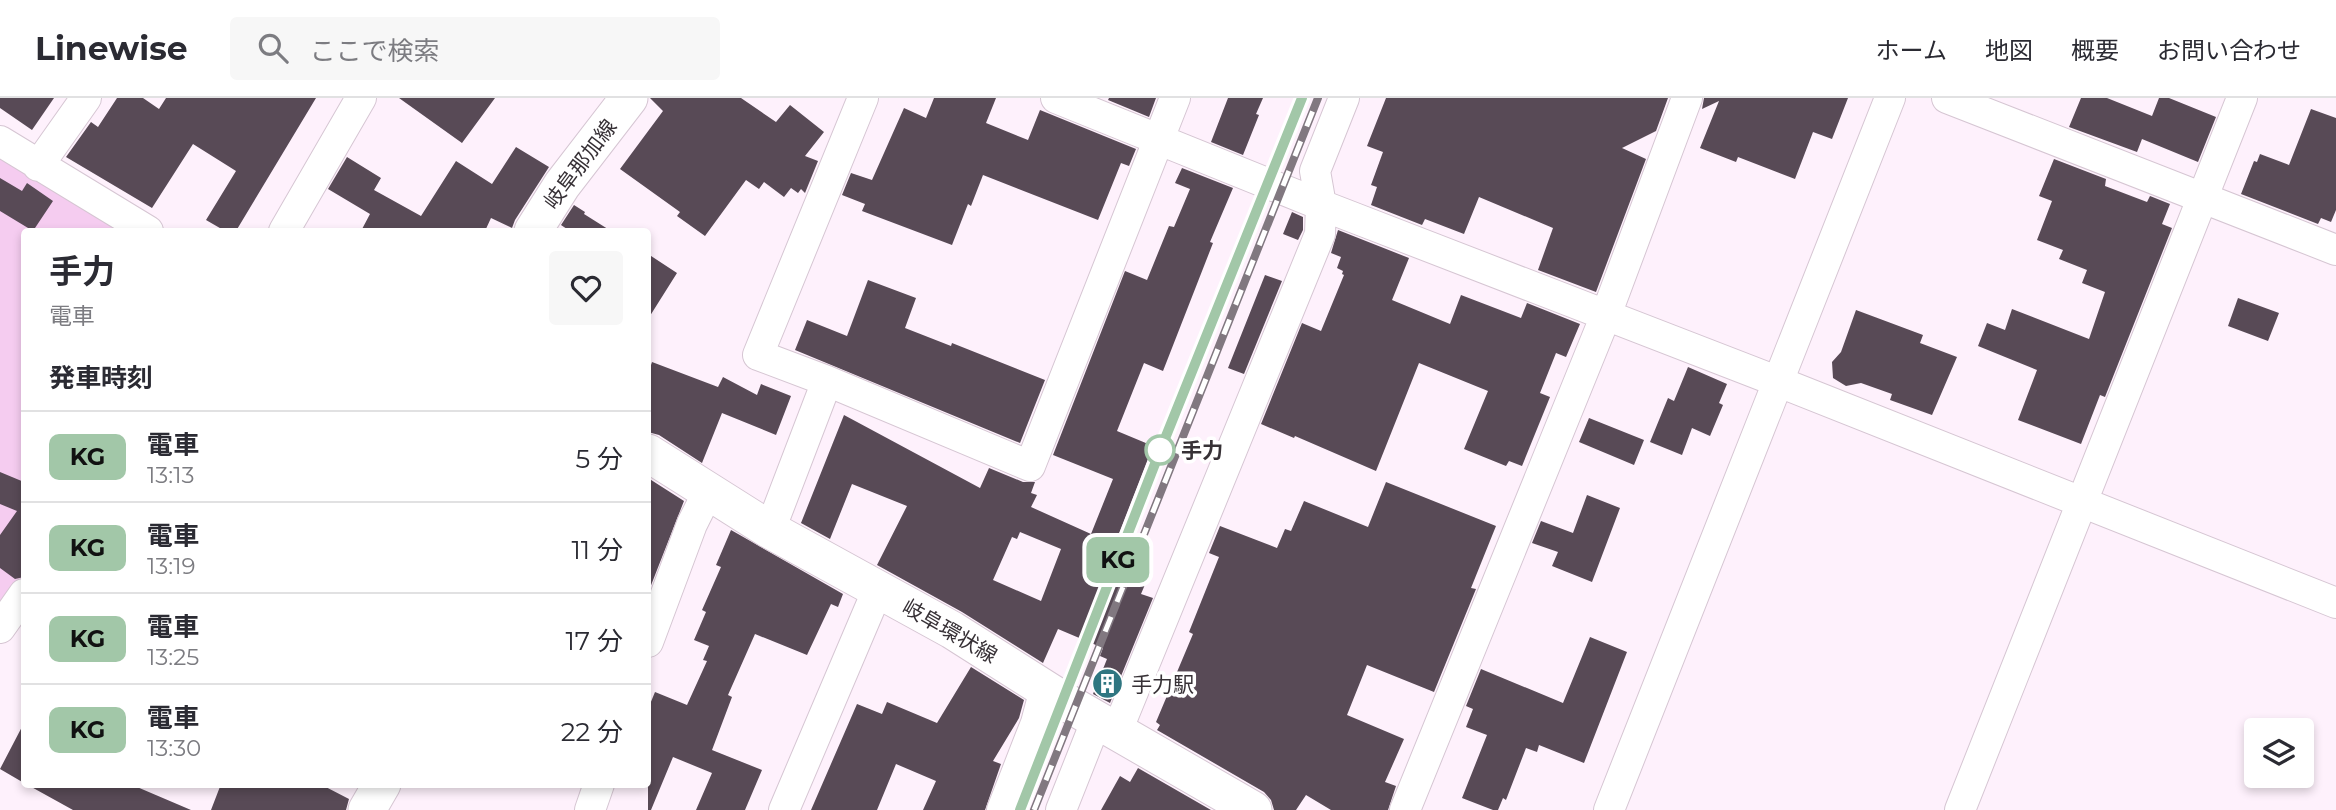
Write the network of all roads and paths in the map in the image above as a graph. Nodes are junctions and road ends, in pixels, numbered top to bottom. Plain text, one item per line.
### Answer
1 (86, 98) edge
2 (361, 98) edge
3 (629, 98) edge
4 (863, 98) edge
5 (1056, 98) edge
6 (1175, 98) edge
7 (1344, 98) edge
8 (1687, 98) edge
9 (1890, 98) edge
10 (1947, 98) edge
11 (2242, 98) edge
12 (1158, 140) junction
13 (0, 141) edge
14 (38, 166) junction
15 (2203, 197) junction
16 (1321, 205) junction
17 (143, 228) edge
18 (286, 228) edge
19 (535, 228) edge
20 (2336, 250) edge
21 (1606, 315) junction
22 (827, 381) junction
23 (1779, 382) junction
24 (651, 455) edge
25 (708, 492) junction
26 (2082, 501) junction
27 (771, 530) junction
28 (878, 589) junction
29 (21, 598) edge
30 (2336, 603) edge
31 (0, 628) edge
32 (651, 634) edge
33 (1045, 688) junction
34 (1107, 725) junction
35 (380, 788) edge
36 (598, 788) edge
37 (368, 810) edge
38 (590, 810) edge
39 (784, 810) edge
40 (1002, 810) edge
41 (1061, 810) edge
42 (1253, 810) edge
43 (1405, 810) edge
44 (1609, 810) edge
45 (1960, 810) edge

1 - 14 street
2 - 18 street
3 - 19 main road, 岐阜那加線
4 - 22 street
5 - 12 street
6 - 12 street
7 - 16 street
8 - 21 street
9 - 23 street
10 - 15 street
11 - 15 street
12 - 16 street
12 - 22 street
13 - 14 street
14 - 17 street
15 - 20 street
15 - 26 street
16 - 21 street
16 - 34 street
21 - 23 street
21 - 43 street
22 - 27 street
23 - 26 street
23 - 44 street
24 - 25 main road, 岐阜環状線
25 - 27 main road, 岐阜環状線
25 - 32 street
26 - 30 street
26 - 45 street
27 - 28 main road, 岐阜環状線
28 - 33 main road, 岐阜環状線
28 - 39 street
29 - 31 street
33 - 34 main road, 岐阜環状線
33 - 40 street
34 - 41 street
34 - 42 main road, 岐阜環状線
35 - 37 main road
36 - 38 street

